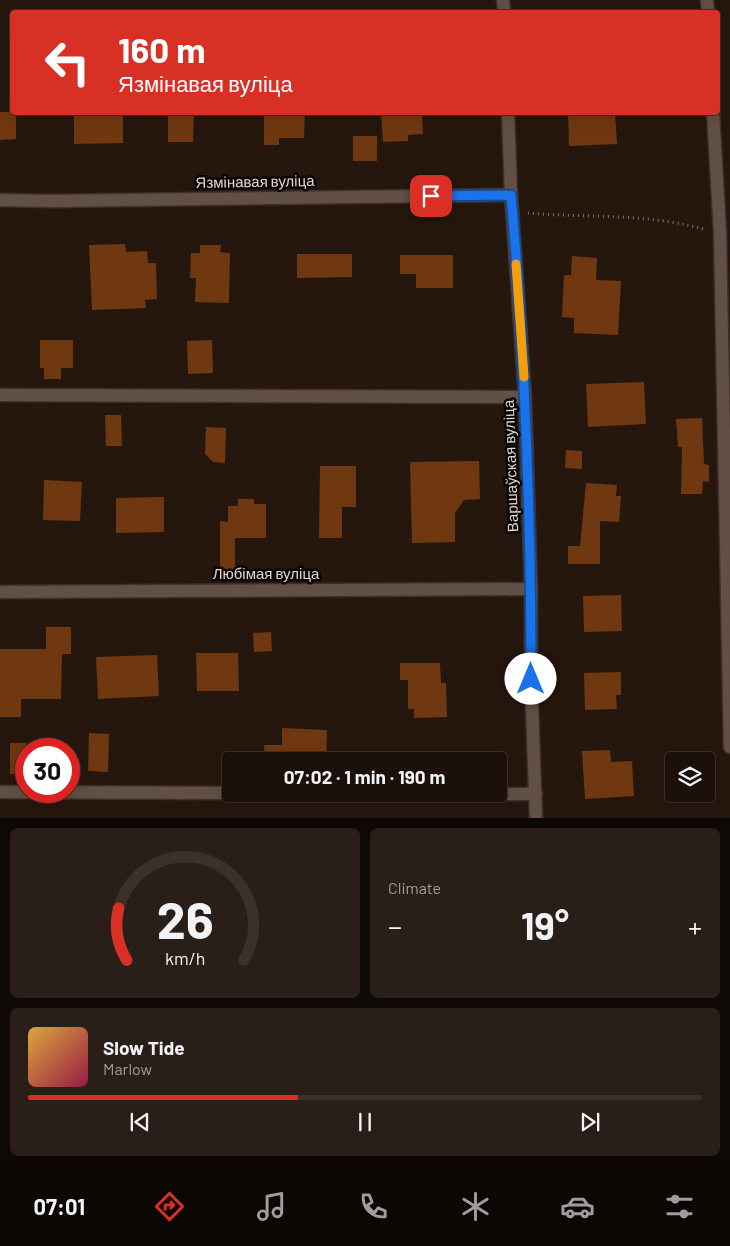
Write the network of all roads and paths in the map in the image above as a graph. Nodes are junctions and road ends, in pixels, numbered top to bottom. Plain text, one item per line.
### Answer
1 (508, 115) edge
2 (713, 115) edge
3 (511, 195) junction
4 (0, 200) edge
5 (512, 212) junction
6 (720, 233) junction
7 (0, 395) edge
8 (525, 397) junction
9 (531, 589) junction
10 (0, 592) edge
11 (730, 747) edge
12 (0, 792) edge
13 (222, 793) edge
14 (507, 794) edge
15 (536, 794) junction
16 (536, 818) edge

1 - 3 street, Варшаўская вуліца
2 - 6 street
3 - 4 street, Язмінавая вуліца
3 - 5 street, Варшаўская вуліца
5 - 6 path
5 - 8 street, Варшаўская вуліца
6 - 11 street
7 - 8 street
8 - 9 street, Варшаўская вуліца
9 - 10 street, Любімая вуліца
9 - 15 street, Варшаўская вуліца
12 - 13 street
14 - 15 street
15 - 16 street, Варшаўская вуліца

